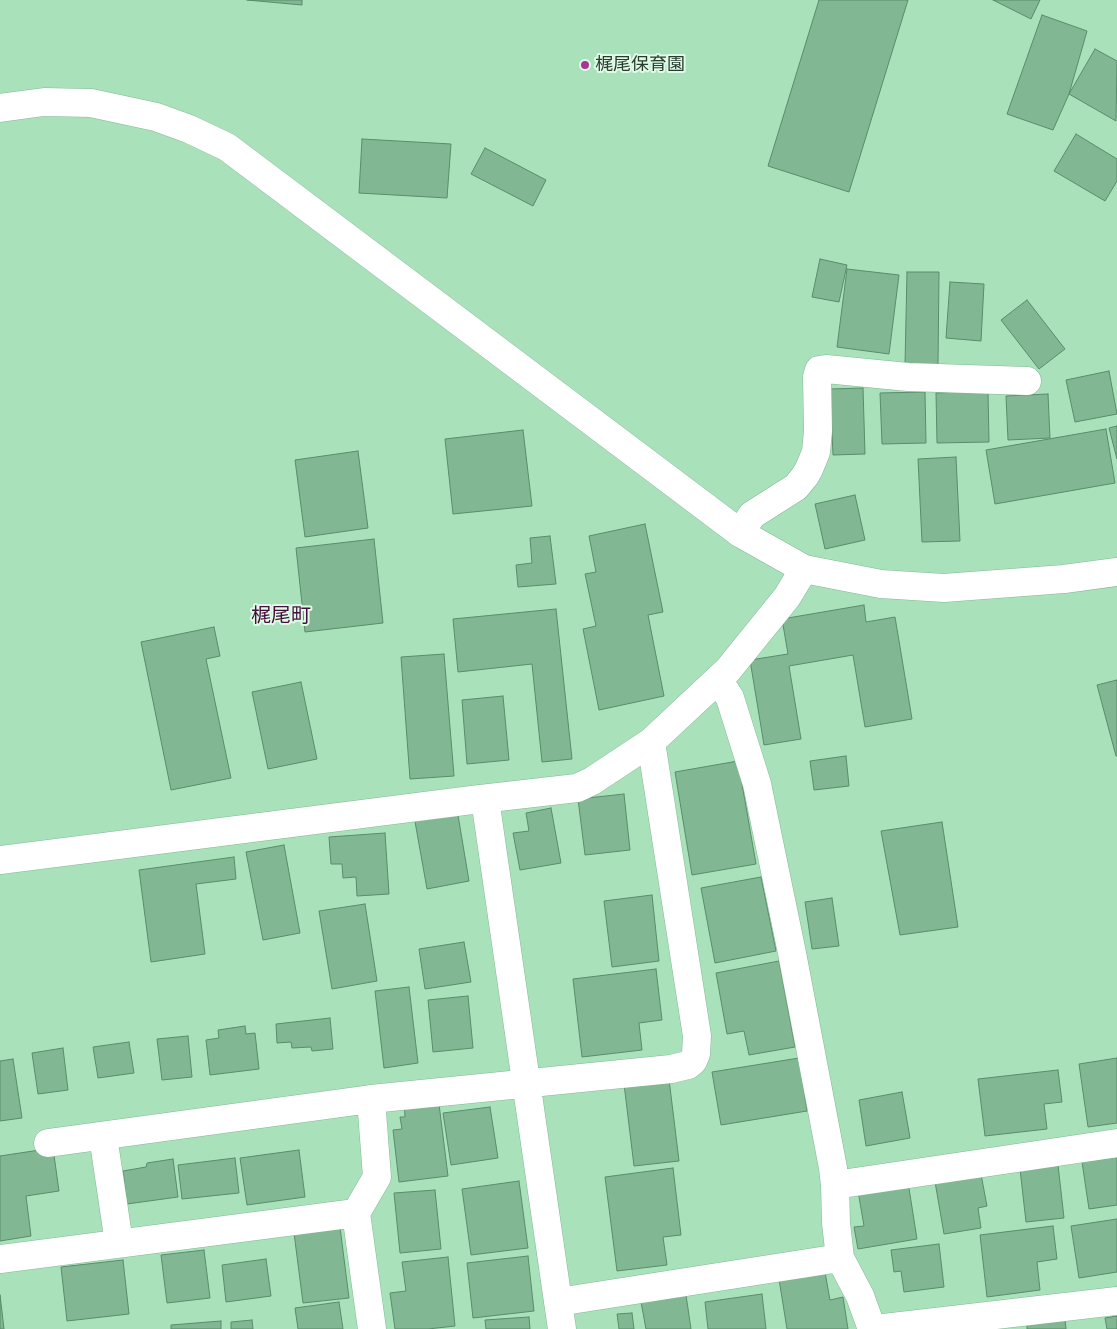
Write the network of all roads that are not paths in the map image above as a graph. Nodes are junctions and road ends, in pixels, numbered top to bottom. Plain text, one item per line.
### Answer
1 (0, 108) edge
2 (1027, 381) dead end
3 (740, 533) junction
4 (804, 569) junction
5 (1117, 572) edge
6 (718, 680) junction
7 (651, 742) junction
8 (485, 798) junction
9 (0, 860) edge
10 (526, 1083) junction
11 (371, 1099) junction
12 (104, 1136) junction
13 (48, 1143) dead end
14 (1117, 1143) edge
15 (835, 1185) junction
16 (356, 1213) junction
17 (119, 1243) junction
18 (840, 1258) junction
19 (0, 1259) edge
20 (1117, 1300) edge
21 (558, 1302) junction
22 (984, 1323) edge
23 (372, 1329) edge
24 (562, 1329) edge
25 (873, 1329) edge

1 - 3 street
2 - 3 street
3 - 4 street
4 - 5 street
4 - 6 street
6 - 7 street
6 - 15 street
7 - 8 street
7 - 10 street
8 - 9 street
8 - 10 street
10 - 11 street
10 - 21 street
11 - 12 street
11 - 16 street
12 - 13 street
12 - 17 street
14 - 15 street
15 - 18 street
16 - 17 street
16 - 23 street
17 - 19 street
18 - 21 street
18 - 25 street
20 - 22 street
21 - 24 street
22 - 25 street

